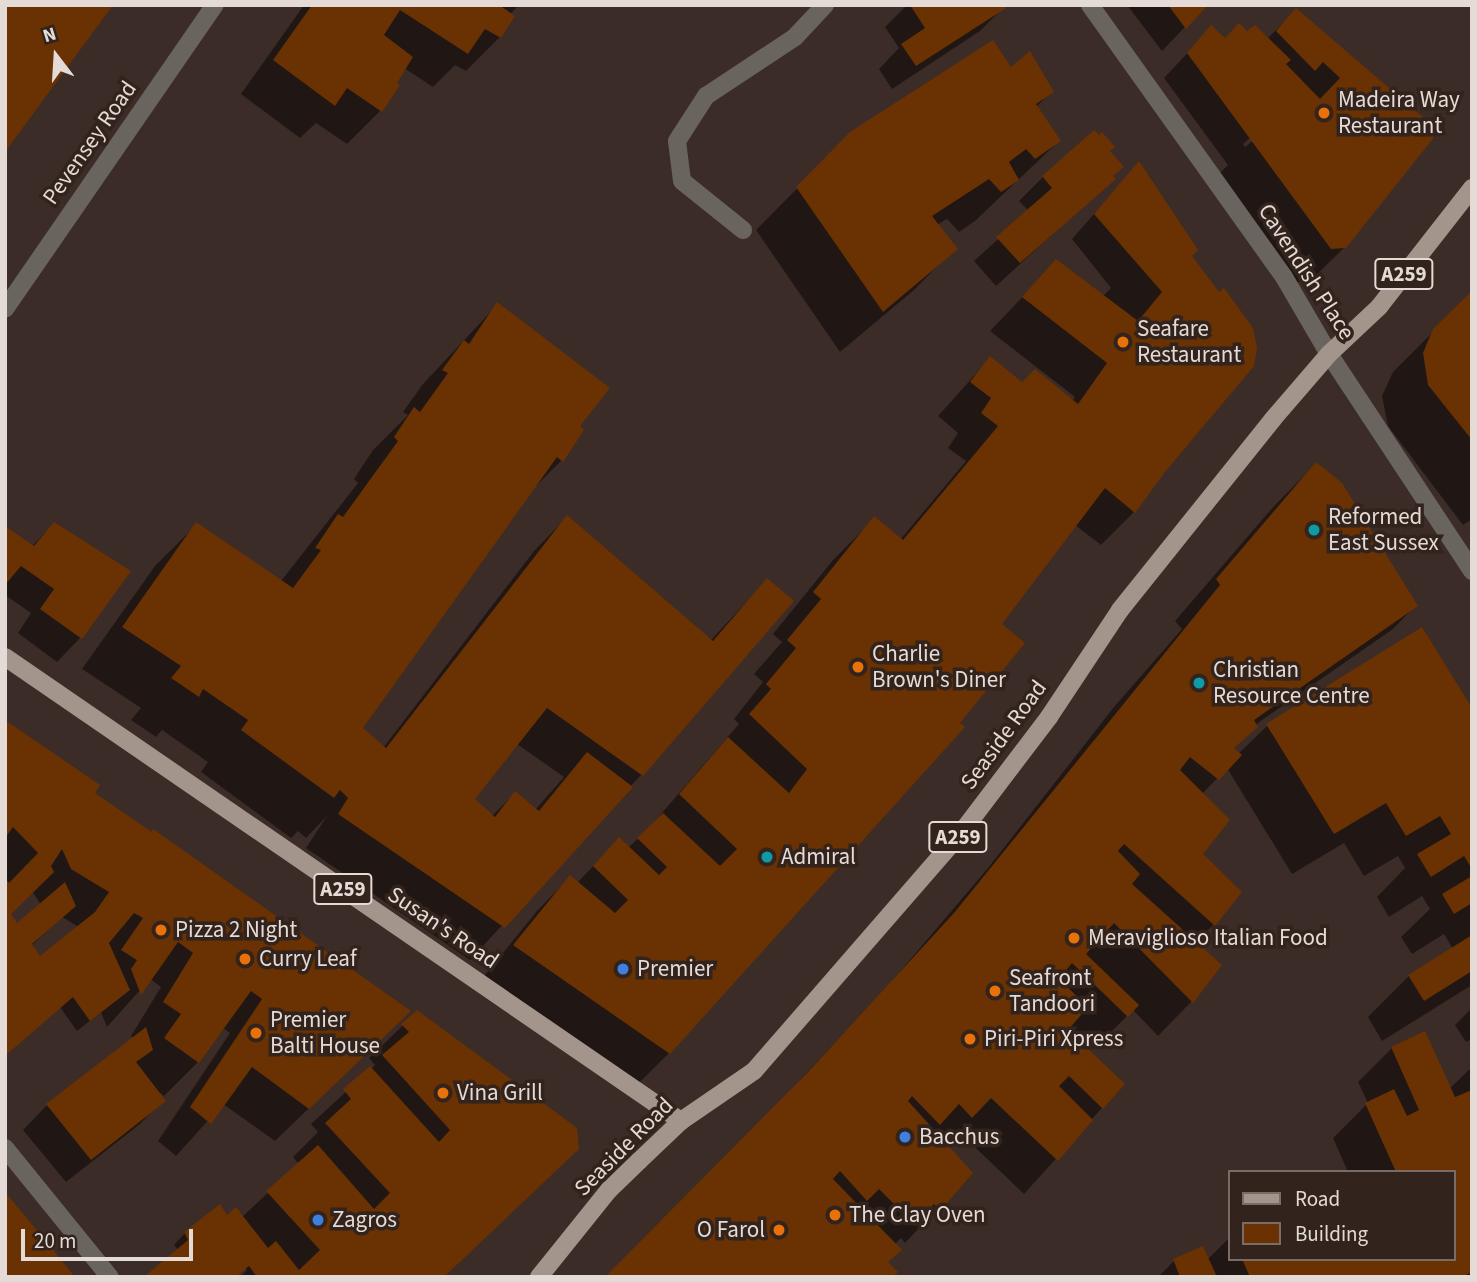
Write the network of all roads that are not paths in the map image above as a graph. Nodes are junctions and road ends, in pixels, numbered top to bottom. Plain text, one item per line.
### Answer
1 (215, 5) edge
2 (825, 5) edge
3 (1090, 5) edge
4 (1472, 188) edge
5 (743, 230) dead end
6 (5, 309) edge
7 (1329, 354) junction
8 (1472, 571) edge
9 (5, 657) edge
10 (681, 1121) junction
11 (5, 1149) edge
12 (110, 1277) edge
13 (539, 1277) edge

1 - 6 street, Pevensey Road
2 - 5 street
3 - 7 street, Cavendish Place
4 - 7 main road, Seaside Road / A259
7 - 8 street, Cavendish Place
7 - 10 main road, Seaside Road / A259
9 - 10 main road, Susan's Road / A259
10 - 13 main road, Seaside Road / A259
11 - 12 street

